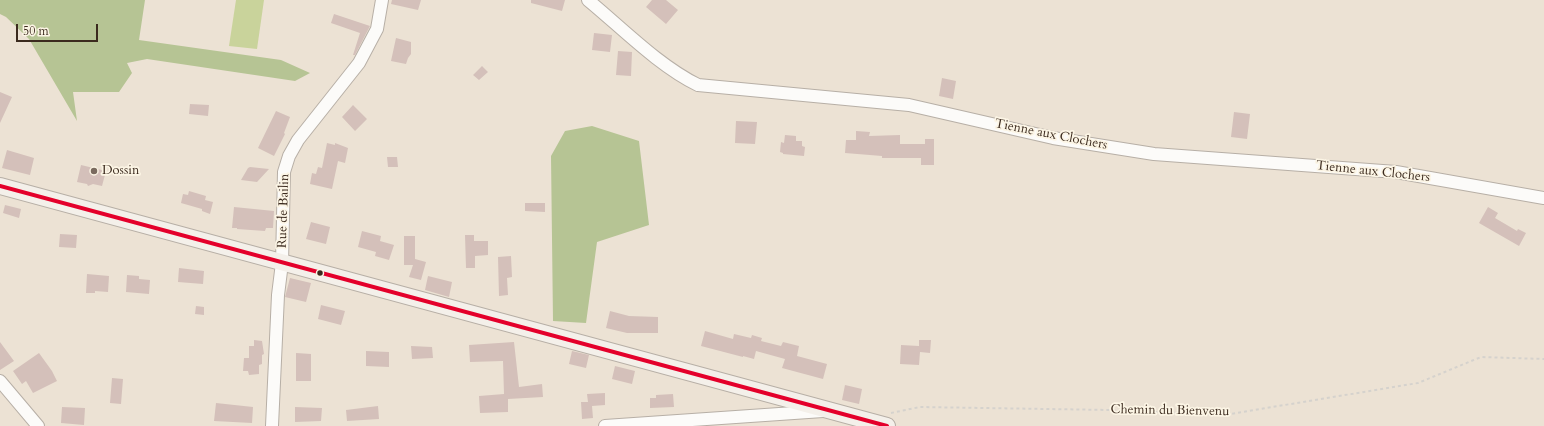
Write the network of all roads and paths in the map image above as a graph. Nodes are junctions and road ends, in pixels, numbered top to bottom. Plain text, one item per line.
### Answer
1 (382, 0) edge
2 (588, 0) edge
3 (0, 186) edge
4 (1544, 198) edge
5 (282, 262) junction
6 (1544, 359) edge
7 (0, 381) edge
8 (831, 411) junction
9 (889, 420) edge
10 (38, 426) edge
11 (272, 426) edge
12 (605, 426) edge

1 - 5 street, Rue de Bailin
2 - 4 street, Tienne aux Clochers
3 - 5 main road
5 - 8 main road
5 - 11 street, Rue de Bailin
6 - 9 path, Chemin du Bienvenu
7 - 10 street
8 - 9 main road
8 - 12 street

